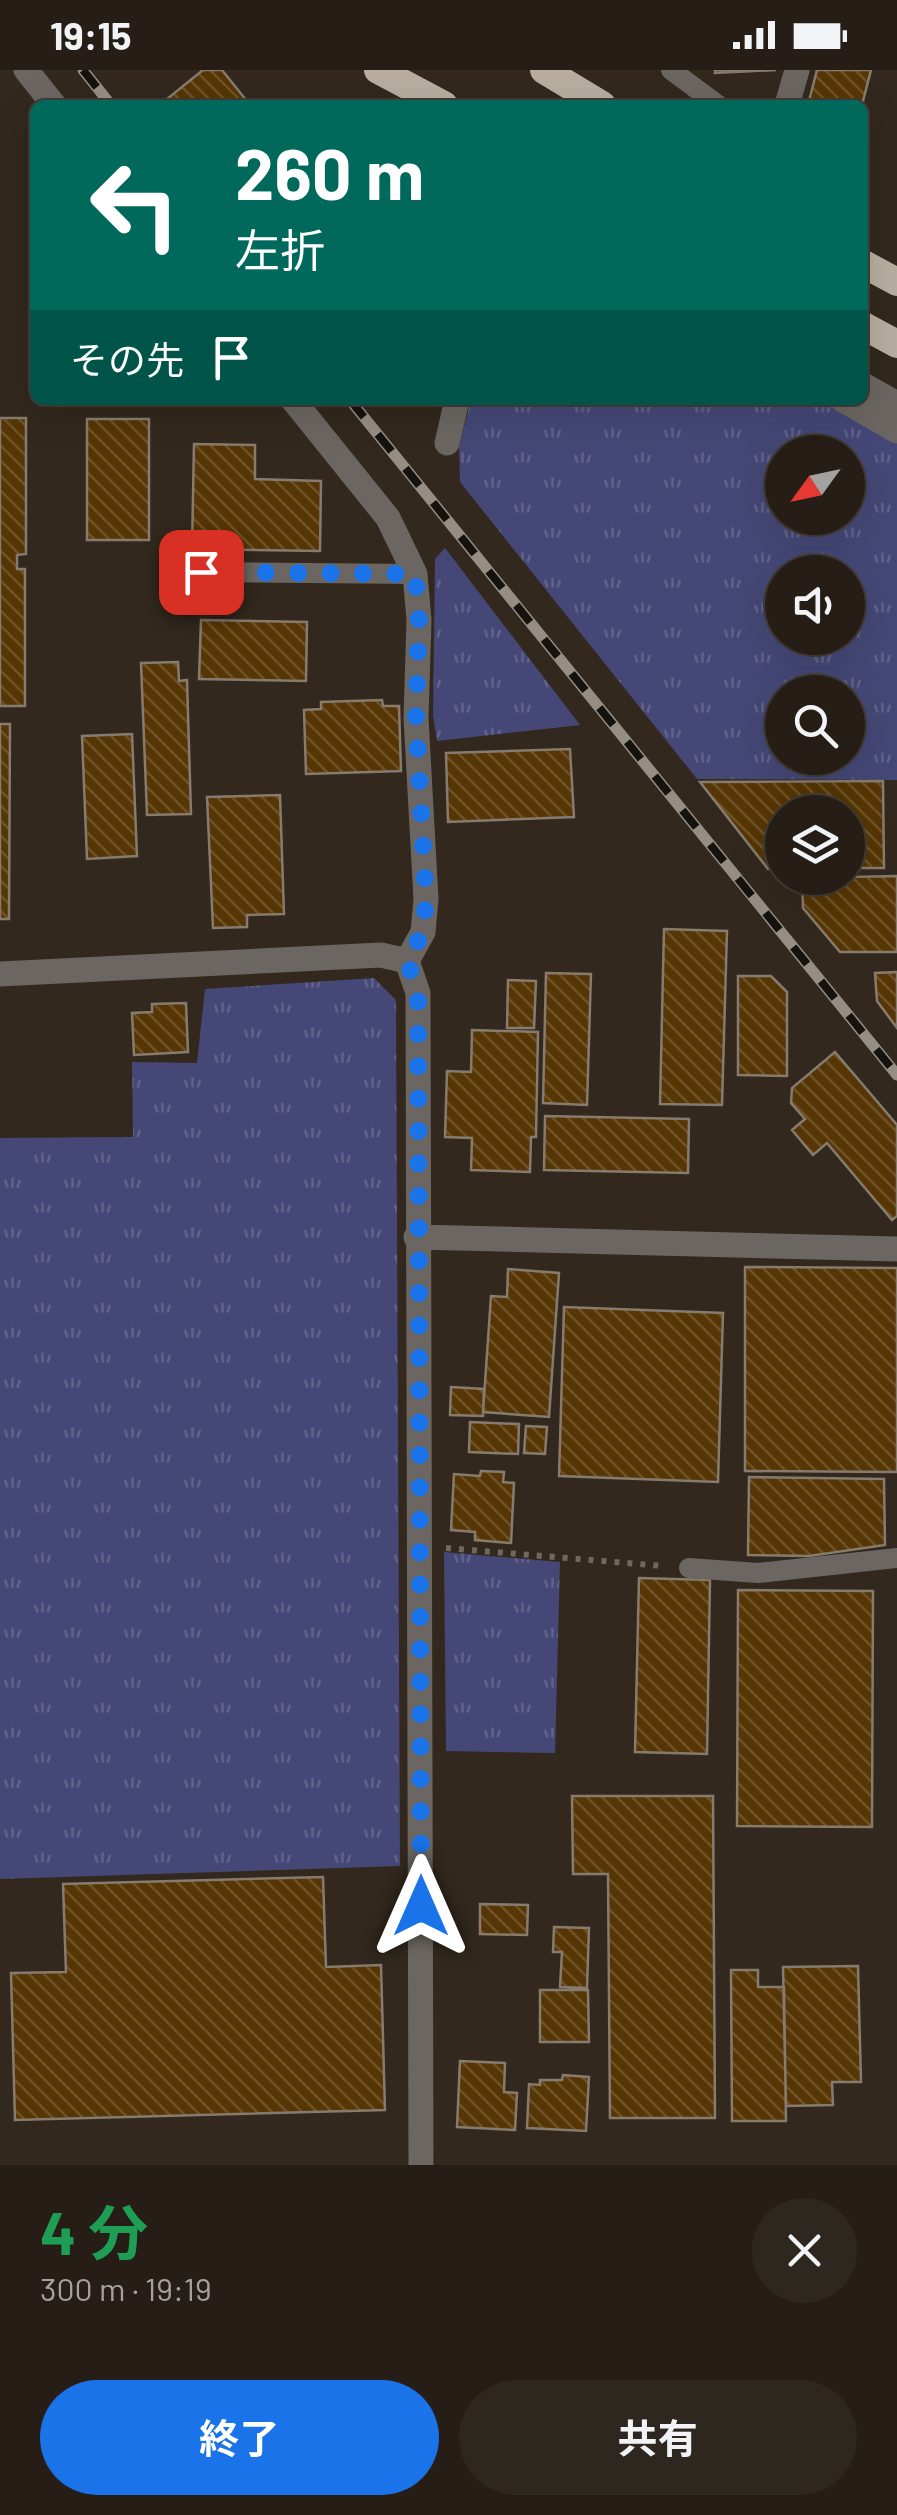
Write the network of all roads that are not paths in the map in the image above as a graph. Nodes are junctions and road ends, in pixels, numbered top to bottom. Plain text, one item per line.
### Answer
1 (26, 70) edge
2 (378, 70) edge
3 (544, 70) edge
4 (671, 70) edge
5 (798, 70) edge
6 (50, 100) edge
7 (435, 100) edge
8 (594, 100) edge
9 (711, 100) edge
10 (789, 100) edge
11 (868, 266) edge
12 (897, 282) edge
13 (868, 329) edge
14 (897, 344) edge
15 (868, 387) edge
16 (897, 404) edge
17 (296, 405) edge
18 (457, 405) edge
19 (852, 405) edge
20 (897, 431) edge
21 (447, 443) dead end
22 (201, 572) dead end
23 (415, 574) junction
24 (407, 960) junction
25 (0, 974) edge
26 (416, 1237) junction
27 (897, 1249) edge
28 (897, 1558) edge
29 (689, 1568) road end
30 (421, 2165) edge

1 - 6 street
2 - 7 highway
3 - 8 highway
4 - 9 lane
5 - 10 street
11 - 12 highway
13 - 14 highway
15 - 16 street
17 - 23 street
18 - 21 street
19 - 20 street
22 - 23 lane
23 - 24 street
24 - 25 street
24 - 26 street
26 - 27 street
26 - 30 street
28 - 29 lane

